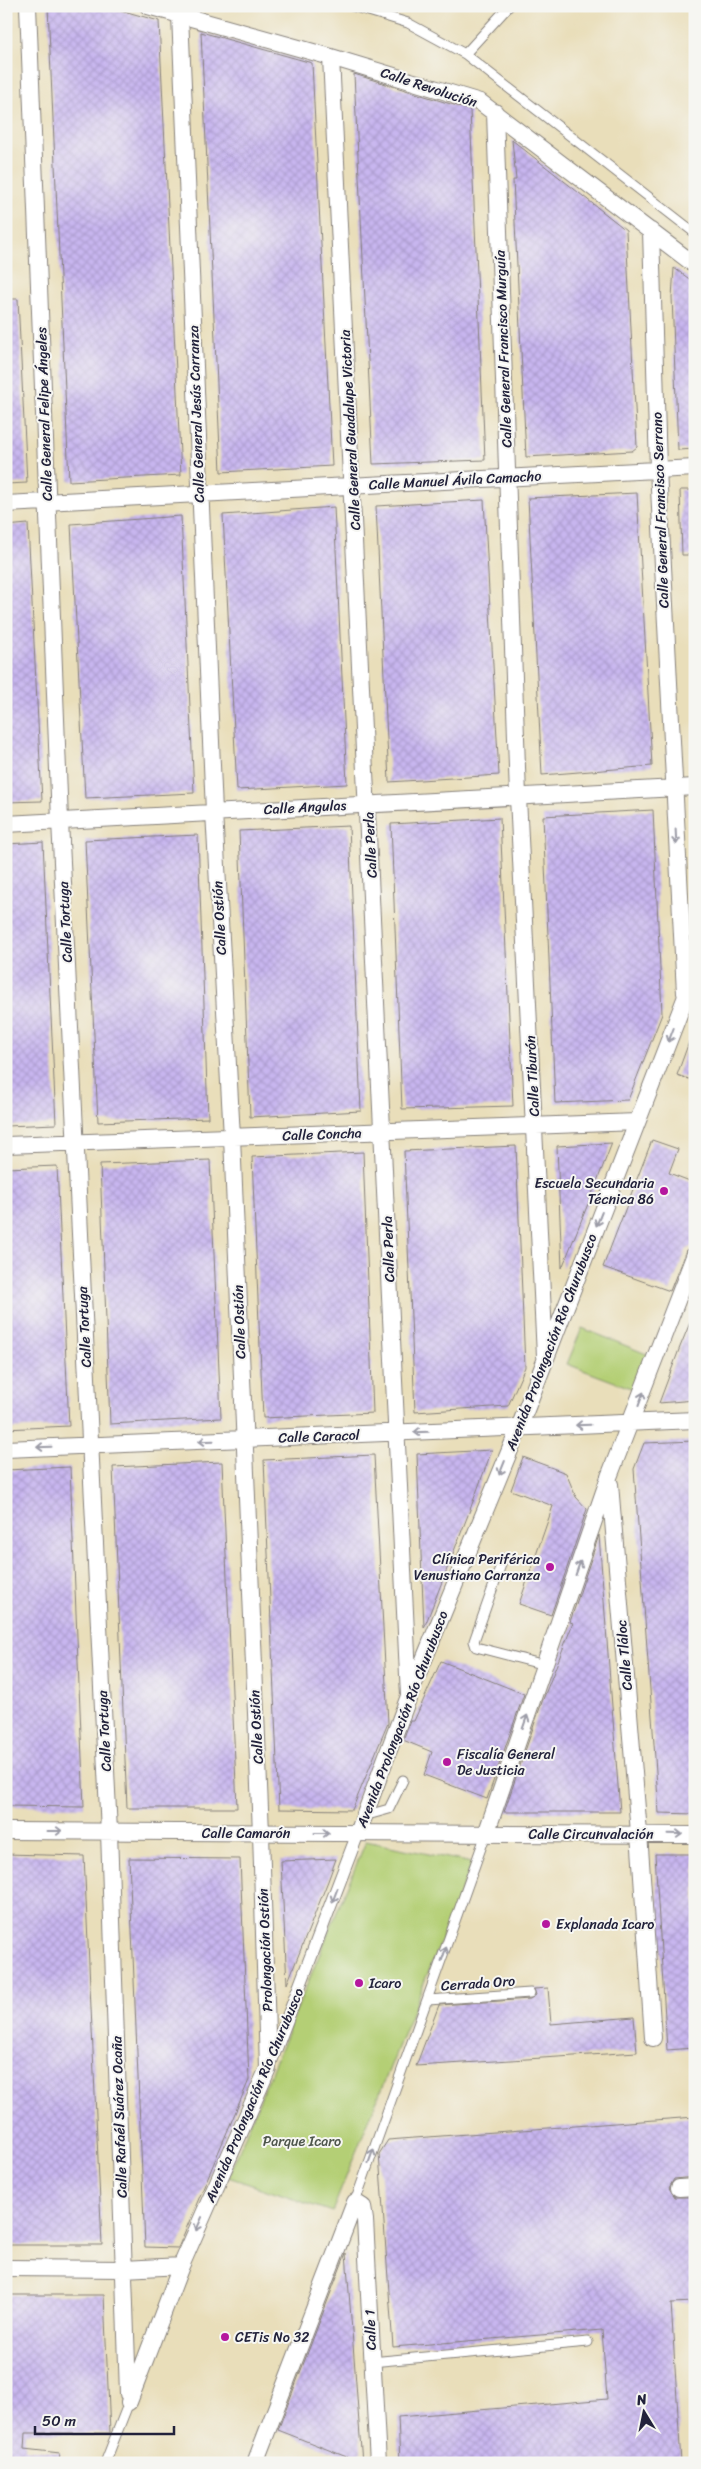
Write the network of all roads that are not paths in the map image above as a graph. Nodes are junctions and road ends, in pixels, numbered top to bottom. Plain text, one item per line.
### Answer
1 (28, 6) edge
2 (148, 6) edge
3 (352, 6) edge
4 (509, 6) edge
5 (180, 15) junction
6 (465, 54) junction
7 (331, 57) junction
8 (495, 112) junction
9 (651, 231) junction
10 (695, 234) edge
11 (695, 265) edge
12 (695, 468) edge
13 (658, 469) junction
14 (508, 478) junction
15 (352, 485) junction
16 (199, 493) junction
17 (48, 502) junction
18 (6, 504) edge
19 (695, 787) edge
20 (673, 788) junction
21 (518, 797) junction
22 (368, 803) junction
23 (214, 812) junction
24 (60, 822) junction
25 (6, 824) edge
26 (695, 973) edge
27 (685, 1000) junction
28 (637, 1122) junction
29 (535, 1125) junction
30 (382, 1131) junction
31 (232, 1137) junction
32 (76, 1142) junction
33 (6, 1145) edge
34 (695, 1254) edge
35 (545, 1356) junction
36 (695, 1420) edge
37 (632, 1423) junction
38 (518, 1428) junction
39 (396, 1433) junction
40 (243, 1439) junction
41 (90, 1445) junction
42 (6, 1449) edge
43 (610, 1477) junction
44 (503, 1559) dead end
45 (545, 1665) junction
46 (409, 1696) junction
47 (403, 1780) dead end
48 (364, 1816) junction
49 (6, 1831) edge
50 (109, 1832) junction
51 (261, 1833) junction
52 (358, 1833) junction
53 (639, 1833) junction
54 (486, 1834) junction
55 (695, 1834) edge
56 (530, 1993) dead end
57 (428, 2000) junction
58 (654, 2038) dead end
59 (268, 2068) junction
60 (355, 2202) junction
61 (180, 2266) junction
62 (6, 2268) edge
63 (124, 2269) junction
64 (588, 2342) dead end
65 (371, 2362) junction
66 (129, 2402) junction
67 (106, 2463) edge
68 (255, 2463) edge
69 (378, 2463) edge

1 - 17 street, Calle General Felipe Ángeles
2 - 5 street, Calle Revolución
3 - 6 lane
4 - 6 lane
5 - 7 street, Calle Revolución
5 - 16 street, Calle General Jesús Carranza
6 - 10 lane
7 - 8 street, Calle Revolución
7 - 15 street, Calle General Guadalupe Victoria
8 - 9 street, Calle Revolución
8 - 14 street, Calle General Francisco Murguía
9 - 11 street, Calle Revolución
9 - 13 street, Calle General Francisco Serrano
12 - 13 street, Calle Manuel Ávila Camacho
13 - 14 street, Calle Manuel Ávila Camacho
13 - 20 street, Calle General Francisco Serrano
14 - 15 street, Calle Manuel Ávila Camacho
14 - 21 street, Calle General Francisco Murguía
15 - 16 street, Calle Manuel Ávila Camacho
15 - 22 street, Calle General Guadalupe Victoria
16 - 17 street, Calle Manuel Ávila Camacho
16 - 23 street, Calle General Jesús Carranza
17 - 18 street, Calle Manuel Ávila Camacho
17 - 24 street, Calle General Felipe Ángeles
19 - 20 street, Calle Angulas
20 - 21 street, Calle Angulas
20 -> 27 street, Calle General Francisco Serrano
21 - 22 street, Calle Angulas
21 - 29 street, Calle Tiburón
22 - 23 street, Calle Angulas
22 - 30 street, Calle Perla
23 - 24 street, Calle Angulas
23 - 31 street, Calle Ostión
24 - 25 street, Calle Angulas
24 - 32 street, Calle Tortuga
26 - 27 street, Avenida Prolongación Río Churubusco
27 -> 28 street, Avenida Prolongación Río Churubusco
28 - 29 street, Calle Concha
28 -> 35 street, Avenida Prolongación Río Churubusco
29 - 30 street, Calle Concha
29 - 35 street, Calle Tiburón
30 - 31 street, Calle Concha
30 - 39 street, Calle Perla
31 - 32 street, Calle Concha
31 - 40 street, Calle Ostión
32 - 33 street, Calle Concha
32 - 41 street, Calle Tortuga
37 -> 34 street
35 - 38 street, Avenida Prolongación Río Churubusco
36 - 37 street, Calle Caracol
37 -> 38 street, Calle Caracol
37 - 43 street
38 -> 39 street, Calle Caracol
38 -> 46 street, Avenida Prolongación Río Churubusco
39 - 40 street, Calle Caracol
39 - 46 street, Calle Perla
40 -> 41 street, Calle Caracol
40 - 51 street, Calle Ostión
41 -> 42 street, Calle Caracol
41 - 50 street, Calle Tortuga
45 -> 43 street
43 - 53 street, Calle Tláloc
44 - 45 lane
54 -> 45 street
46 - 48 street, Avenida Prolongación Río Churubusco
47 - 48 lane
48 - 52 street, Avenida Prolongación Río Churubusco
49 -> 50 street, Calle Camarón
50 - 51 street, Calle Camarón
50 - 63 street, Calle Rafaél Suárez Ocaña
51 -> 52 street, Calle Camarón
51 - 59 street, Prolongación Ostión
52 - 54 street, Calle Camarón
52 -> 59 street, Avenida Prolongación Río Churubusco
53 - 54 street, Calle Circunvalación
53 -> 55 street, Calle Circunvalación
53 - 58 street, Calle Tláloc
57 -> 54 lane
56 - 57 lane, Cerrada Oro
60 -> 57 lane
59 -> 61 street, Avenida Prolongación Río Churubusco
60 - 65 street, Calle 1
60 - 68 street
61 - 63 street
61 - 66 street, Avenida Prolongación Río Churubusco
62 - 63 street
63 - 66 street, Calle Rafaél Suárez Ocaña
64 - 65 lane
65 - 69 street, Calle 1
66 - 67 lane, Avenida Prolongación Río Churubusco

